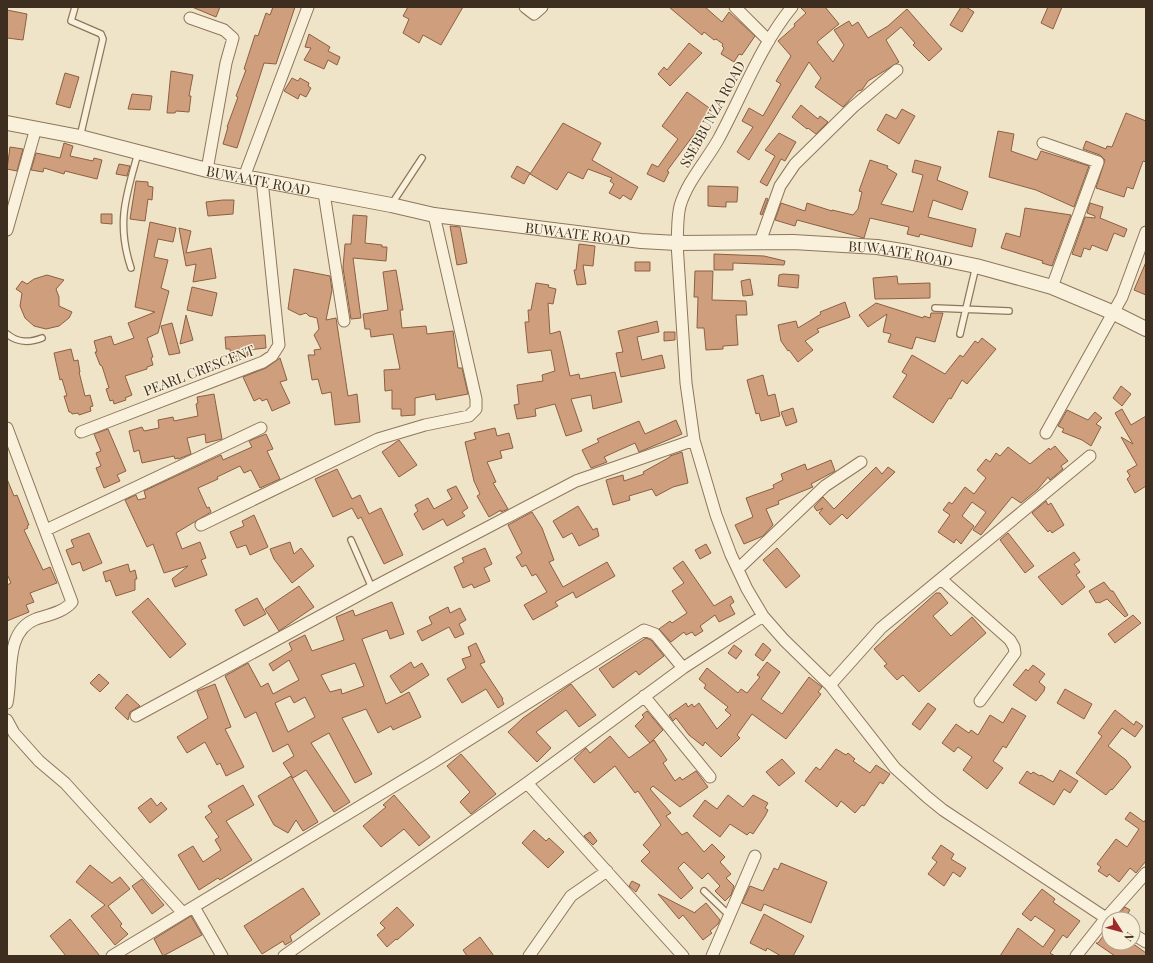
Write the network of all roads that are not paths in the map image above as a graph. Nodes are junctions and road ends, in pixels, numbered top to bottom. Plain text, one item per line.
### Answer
1 (75, 7) edge
2 (308, 7) edge
3 (525, 7) edge
4 (542, 7) edge
5 (735, 7) edge
6 (792, 7) edge
7 (190, 18) dead end
8 (769, 41) junction
9 (897, 70) dead end
10 (7, 123) edge
11 (36, 128) junction
12 (80, 137) junction
13 (1043, 143) dead end
14 (138, 152) junction
15 (422, 158) dead end
16 (207, 170) junction
17 (244, 177) junction
18 (262, 180) junction
19 (324, 193) junction
20 (391, 205) junction
21 (434, 215) junction
22 (7, 230) edge
23 (1146, 232) edge
24 (760, 242) junction
25 (677, 243) junction
26 (976, 266) junction
27 (130, 268) dead end
28 (1052, 287) junction
29 (934, 308) dead end
30 (966, 311) junction
31 (1009, 311) dead end
32 (1114, 313) junction
33 (344, 321) dead end
34 (1146, 329) edge
35 (7, 334) edge
36 (960, 334) dead end
37 (42, 338) dead end
38 (7, 428) edge
39 (261, 428) dead end
40 (81, 432) dead end
41 (1046, 432) dead end
42 (694, 440) junction
43 (1090, 456) dead end
44 (861, 462) dead end
45 (201, 525) dead end
46 (46, 530) junction
47 (351, 540) dead end
48 (738, 569) junction
49 (941, 579) junction
50 (372, 588) junction
51 (763, 616) junction
52 (683, 668) junction
53 (830, 685) junction
54 (644, 696) junction
55 (980, 701) dead end
56 (7, 703) edge
57 (136, 716) dead end
58 (7, 720) edge
59 (710, 777) dead end
60 (527, 783) junction
61 (755, 856) dead end
62 (607, 871) junction
63 (1146, 874) edge
64 (704, 891) dead end
65 (194, 907) junction
66 (1114, 911) edge
67 (183, 913) junction
68 (730, 914) junction
69 (1101, 915) edge
70 (1101, 926) edge
71 (112, 956) edge
72 (222, 956) edge
73 (284, 956) edge
74 (530, 956) edge
75 (683, 956) edge
76 (712, 956) edge
77 (1076, 956) edge

1 - 12 lane
2 - 17 street
3 - 4 street
5 - 8 street
6 - 8 street, SSEBBUNZA ROAD
7 - 16 street
8 - 25 street, SSEBBUNZA ROAD
9 - 24 street
10 - 11 street, BUWAATE ROAD
11 - 12 street, BUWAATE ROAD
11 - 22 street
12 - 14 street, BUWAATE ROAD
13 - 28 street
14 - 16 street, BUWAATE ROAD
14 - 27 lane
15 - 20 lane
16 - 17 street, BUWAATE ROAD
17 - 18 street, BUWAATE ROAD
18 - 19 street, BUWAATE ROAD
18 - 40 street, PEARL CRESCENT
19 - 20 street, BUWAATE ROAD
19 - 33 street
20 - 21 street, BUWAATE ROAD
21 - 25 street, BUWAATE ROAD
21 - 45 street
23 - 32 street
24 - 25 street, BUWAATE ROAD
24 - 26 street, BUWAATE ROAD
25 - 42 street, SSEBBUNZA ROAD
26 - 28 street, BUWAATE ROAD
26 - 30 lane
28 - 32 street, BUWAATE ROAD
29 - 30 lane
30 - 31 lane
30 - 36 lane
32 - 34 street, BUWAATE ROAD
32 - 41 street
35 - 37 lane
38 - 46 street
39 - 46 street
42 - 48 street, SSEBBUNZA ROAD
42 - 50 street
43 - 49 street
44 - 48 street
46 - 56 street
47 - 50 lane
48 - 51 street, SSEBBUNZA ROAD
49 - 53 street
49 - 55 street
50 - 57 street
51 - 52 street
51 - 53 street, SSEBBUNZA ROAD
52 - 54 street
52 - 65 street
53 - 69 street, SSEBBUNZA ROAD
54 - 59 street
54 - 60 street
58 - 67 street
60 - 62 street
60 - 73 street
61 - 68 street
62 - 74 street
62 - 75 street
63 - 66 street
64 - 68 lane
65 - 67 street
65 - 72 street
67 - 71 street
68 - 76 street
70 - 77 street

